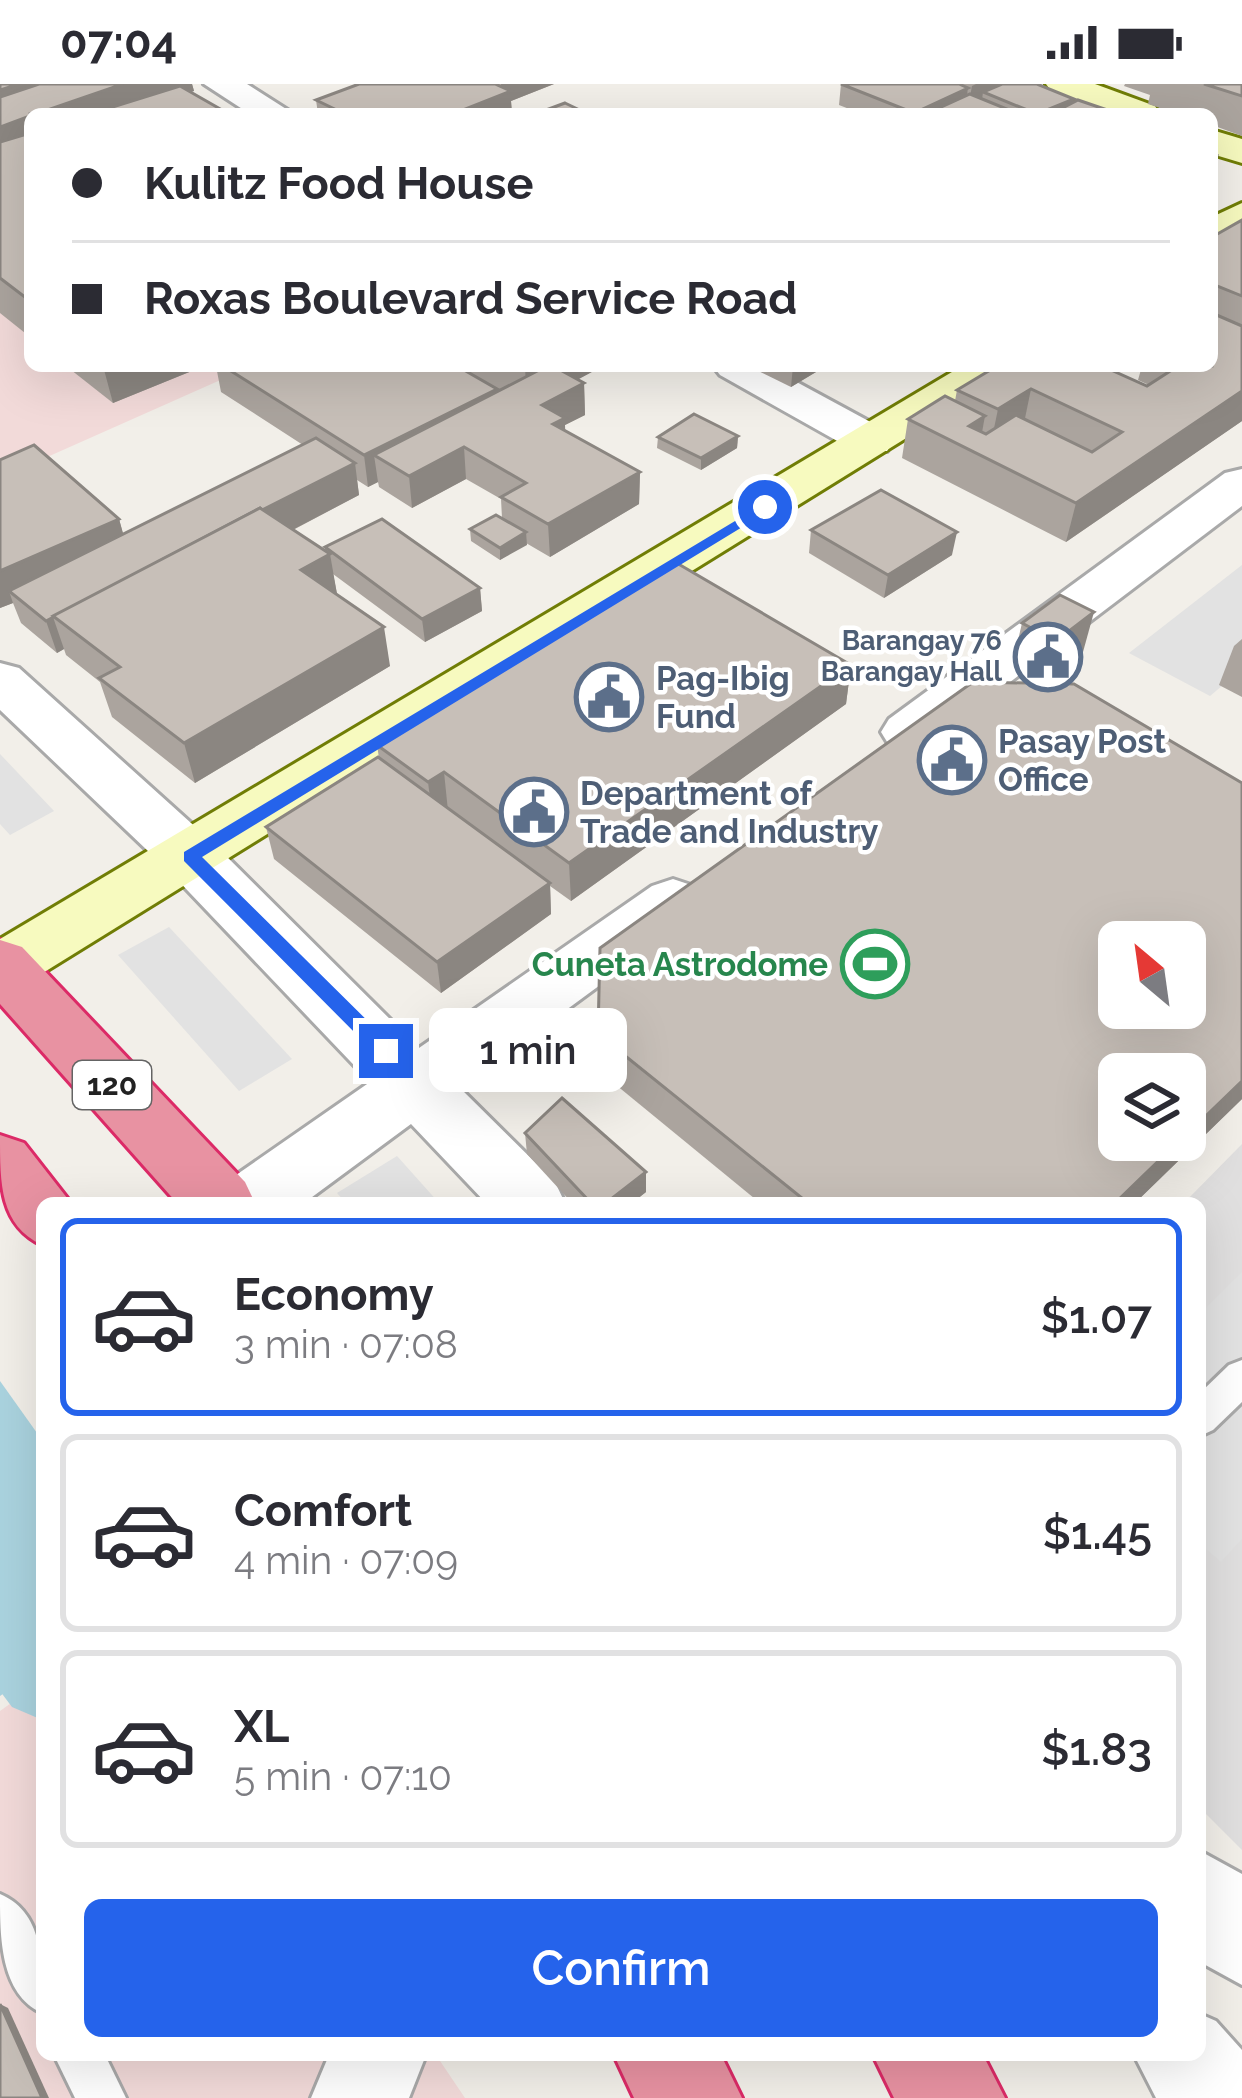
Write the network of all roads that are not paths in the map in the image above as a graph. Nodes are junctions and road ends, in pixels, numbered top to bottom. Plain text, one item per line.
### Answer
1 (1063, 84) edge
2 (234, 86) edge
3 (267, 108) edge
4 (1126, 108) edge
5 (746, 372) edge
6 (983, 372) edge
7 (871, 441) junction
8 (1242, 484) edge
9 (0, 680) edge
10 (859, 768) edge
11 (190, 856) junction
12 (725, 864) edge
13 (2, 964) edge
14 (419, 1084) junction
15 (0, 1163) edge
16 (215, 1197) edge
17 (259, 1197) edge
18 (524, 1197) edge
19 (36, 1208) edge
20 (1242, 1378) edge
21 (1206, 1412) edge
22 (1206, 1903) edge
23 (0, 1917) edge
24 (1242, 1939) edge
25 (36, 1980) edge
26 (81, 2061) edge
27 (375, 2061) edge
28 (666, 2061) edge
29 (926, 2061) edge
30 (1187, 2061) edge
31 (102, 2098) edge
32 (360, 2098) edge
33 (693, 2098) edge
34 (956, 2098) edge
35 (1220, 2098) edge

1 - 4 main road
2 - 3 street
5 - 7 street
6 - 7 main road
7 - 11 main road
8 - 10 street
9 - 11 street
11 - 13 main road
11 - 14 street
12 - 14 street
13 - 16 highway, 120
14 - 17 street
14 - 18 street
15 - 19 highway
20 - 21 lane
22 - 24 street
23 - 25 lane
26 - 31 lane
27 - 32 street
28 - 33 highway
29 - 34 highway
30 - 35 street

